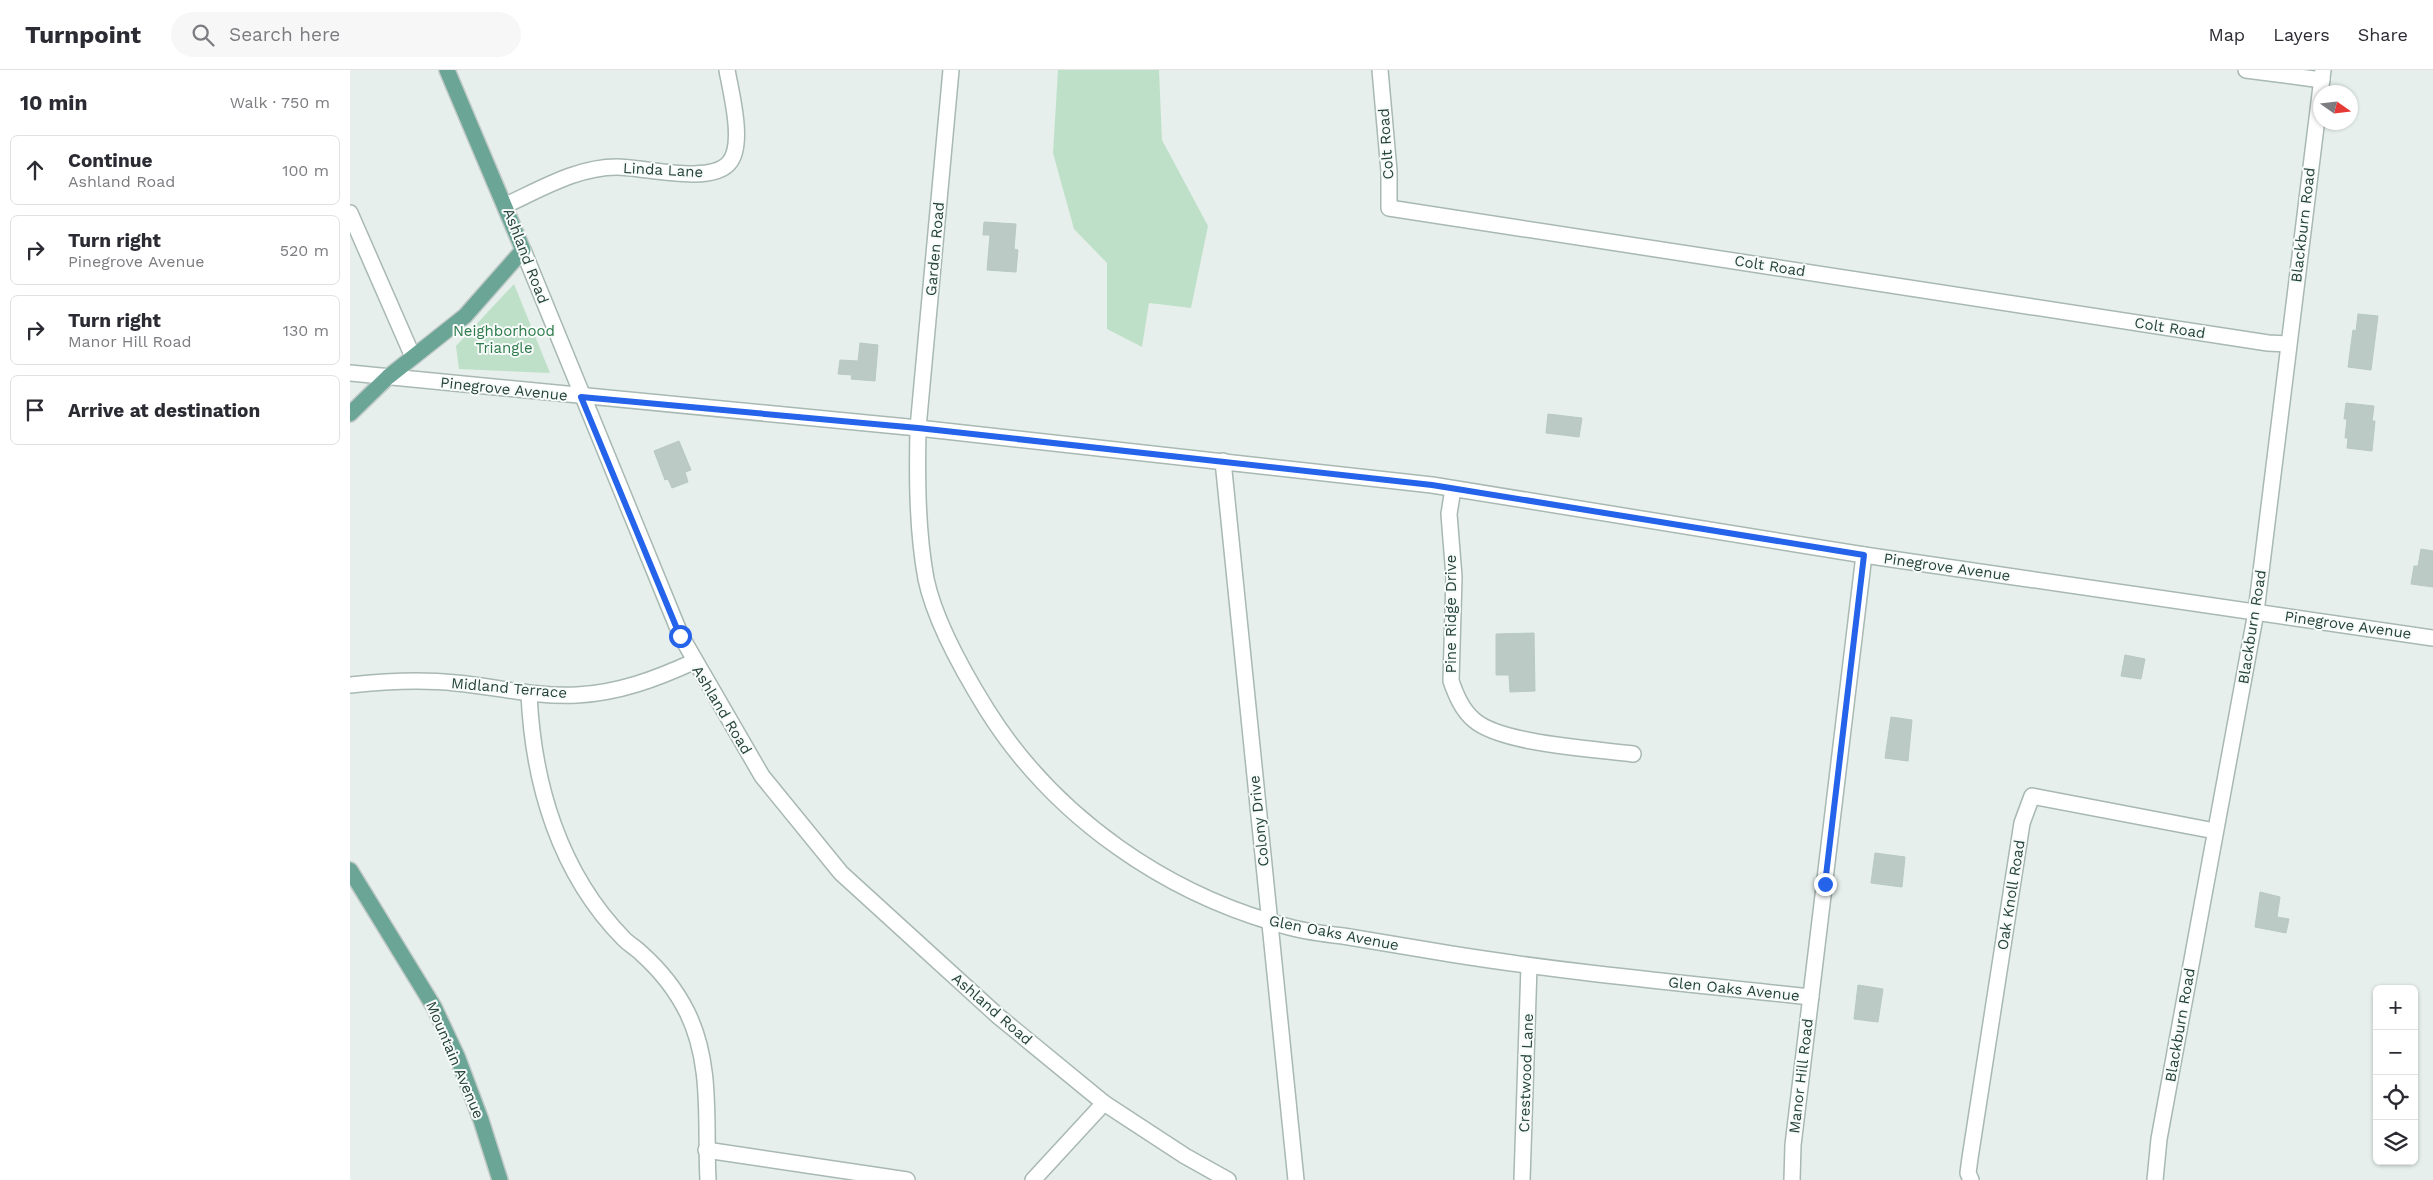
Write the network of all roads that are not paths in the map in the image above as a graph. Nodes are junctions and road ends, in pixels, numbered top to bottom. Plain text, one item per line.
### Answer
1 (446, 70) edge
2 (727, 70) edge
3 (951, 70) edge
4 (1380, 70) edge
5 (2246, 70) edge
6 (2322, 75) edge
7 (506, 205) junction
8 (350, 213) edge
9 (523, 250) junction
10 (2288, 344) junction
11 (413, 357) junction
12 (350, 373) edge
13 (388, 377) junction
14 (581, 397) junction
15 (350, 414) edge
16 (918, 428) junction
17 (1223, 461) junction
18 (1453, 488) junction
19 (1864, 555) junction
20 (2256, 612) junction
21 (2433, 638) edge
22 (693, 662) junction
23 (350, 685) edge
24 (529, 694) junction
25 (1633, 754) dead end
26 (2215, 831) junction
27 (350, 870) edge
28 (1270, 922) junction
29 (1529, 966) junction
30 (1811, 997) junction
31 (1104, 1103) junction
32 (706, 1150) junction
33 (500, 1180) edge
34 (708, 1180) edge
35 (908, 1180) edge
36 (1033, 1180) edge
37 (1228, 1180) edge
38 (1296, 1180) edge
39 (1522, 1180) edge
40 (1792, 1180) edge
41 (1971, 1180) edge
42 (2156, 1180) edge

1 - 7 main road, Ashland Road
2 - 7 street, Linda Lane
3 - 16 street, Garden Road
4 - 10 street, Colt Road
5 - 6 street
6 - 10 street, Blackburn Road
7 - 9 main road, Ashland Road
8 - 11 street
9 - 11 main road
9 - 14 street, Ashland Road
10 - 20 street, Blackburn Road
11 - 13 main road
12 - 13 street, Pinegrove Avenue
13 - 14 street, Pinegrove Avenue
13 - 15 main road
14 - 16 street, Pinegrove Avenue
14 - 22 street, Ashland Road
16 - 17 street, Pinegrove Avenue
16 - 28 street, Glen Oaks Avenue
17 - 18 street, Pinegrove Avenue
17 - 28 street, Colony Drive
18 - 19 street, Pinegrove Avenue
18 - 25 street, Pine Ridge Drive
19 - 20 street, Pinegrove Avenue
19 - 30 street, Manor Hill Road
20 - 21 street, Pinegrove Avenue
20 - 26 street, Blackburn Road
22 - 24 street, Midland Terrace
22 - 31 street, Ashland Road
23 - 24 street, Midland Terrace
24 - 32 street
26 - 41 street, Oak Knoll Road
26 - 42 street, Blackburn Road
27 - 33 main road, Mountain Avenue
28 - 29 street, Glen Oaks Avenue
28 - 38 street, Colony Drive
29 - 30 street, Glen Oaks Avenue
29 - 39 street, Crestwood Lane
30 - 40 street, Manor Hill Road
31 - 36 street
31 - 37 street, Ashland Road
32 - 34 street
32 - 35 street

